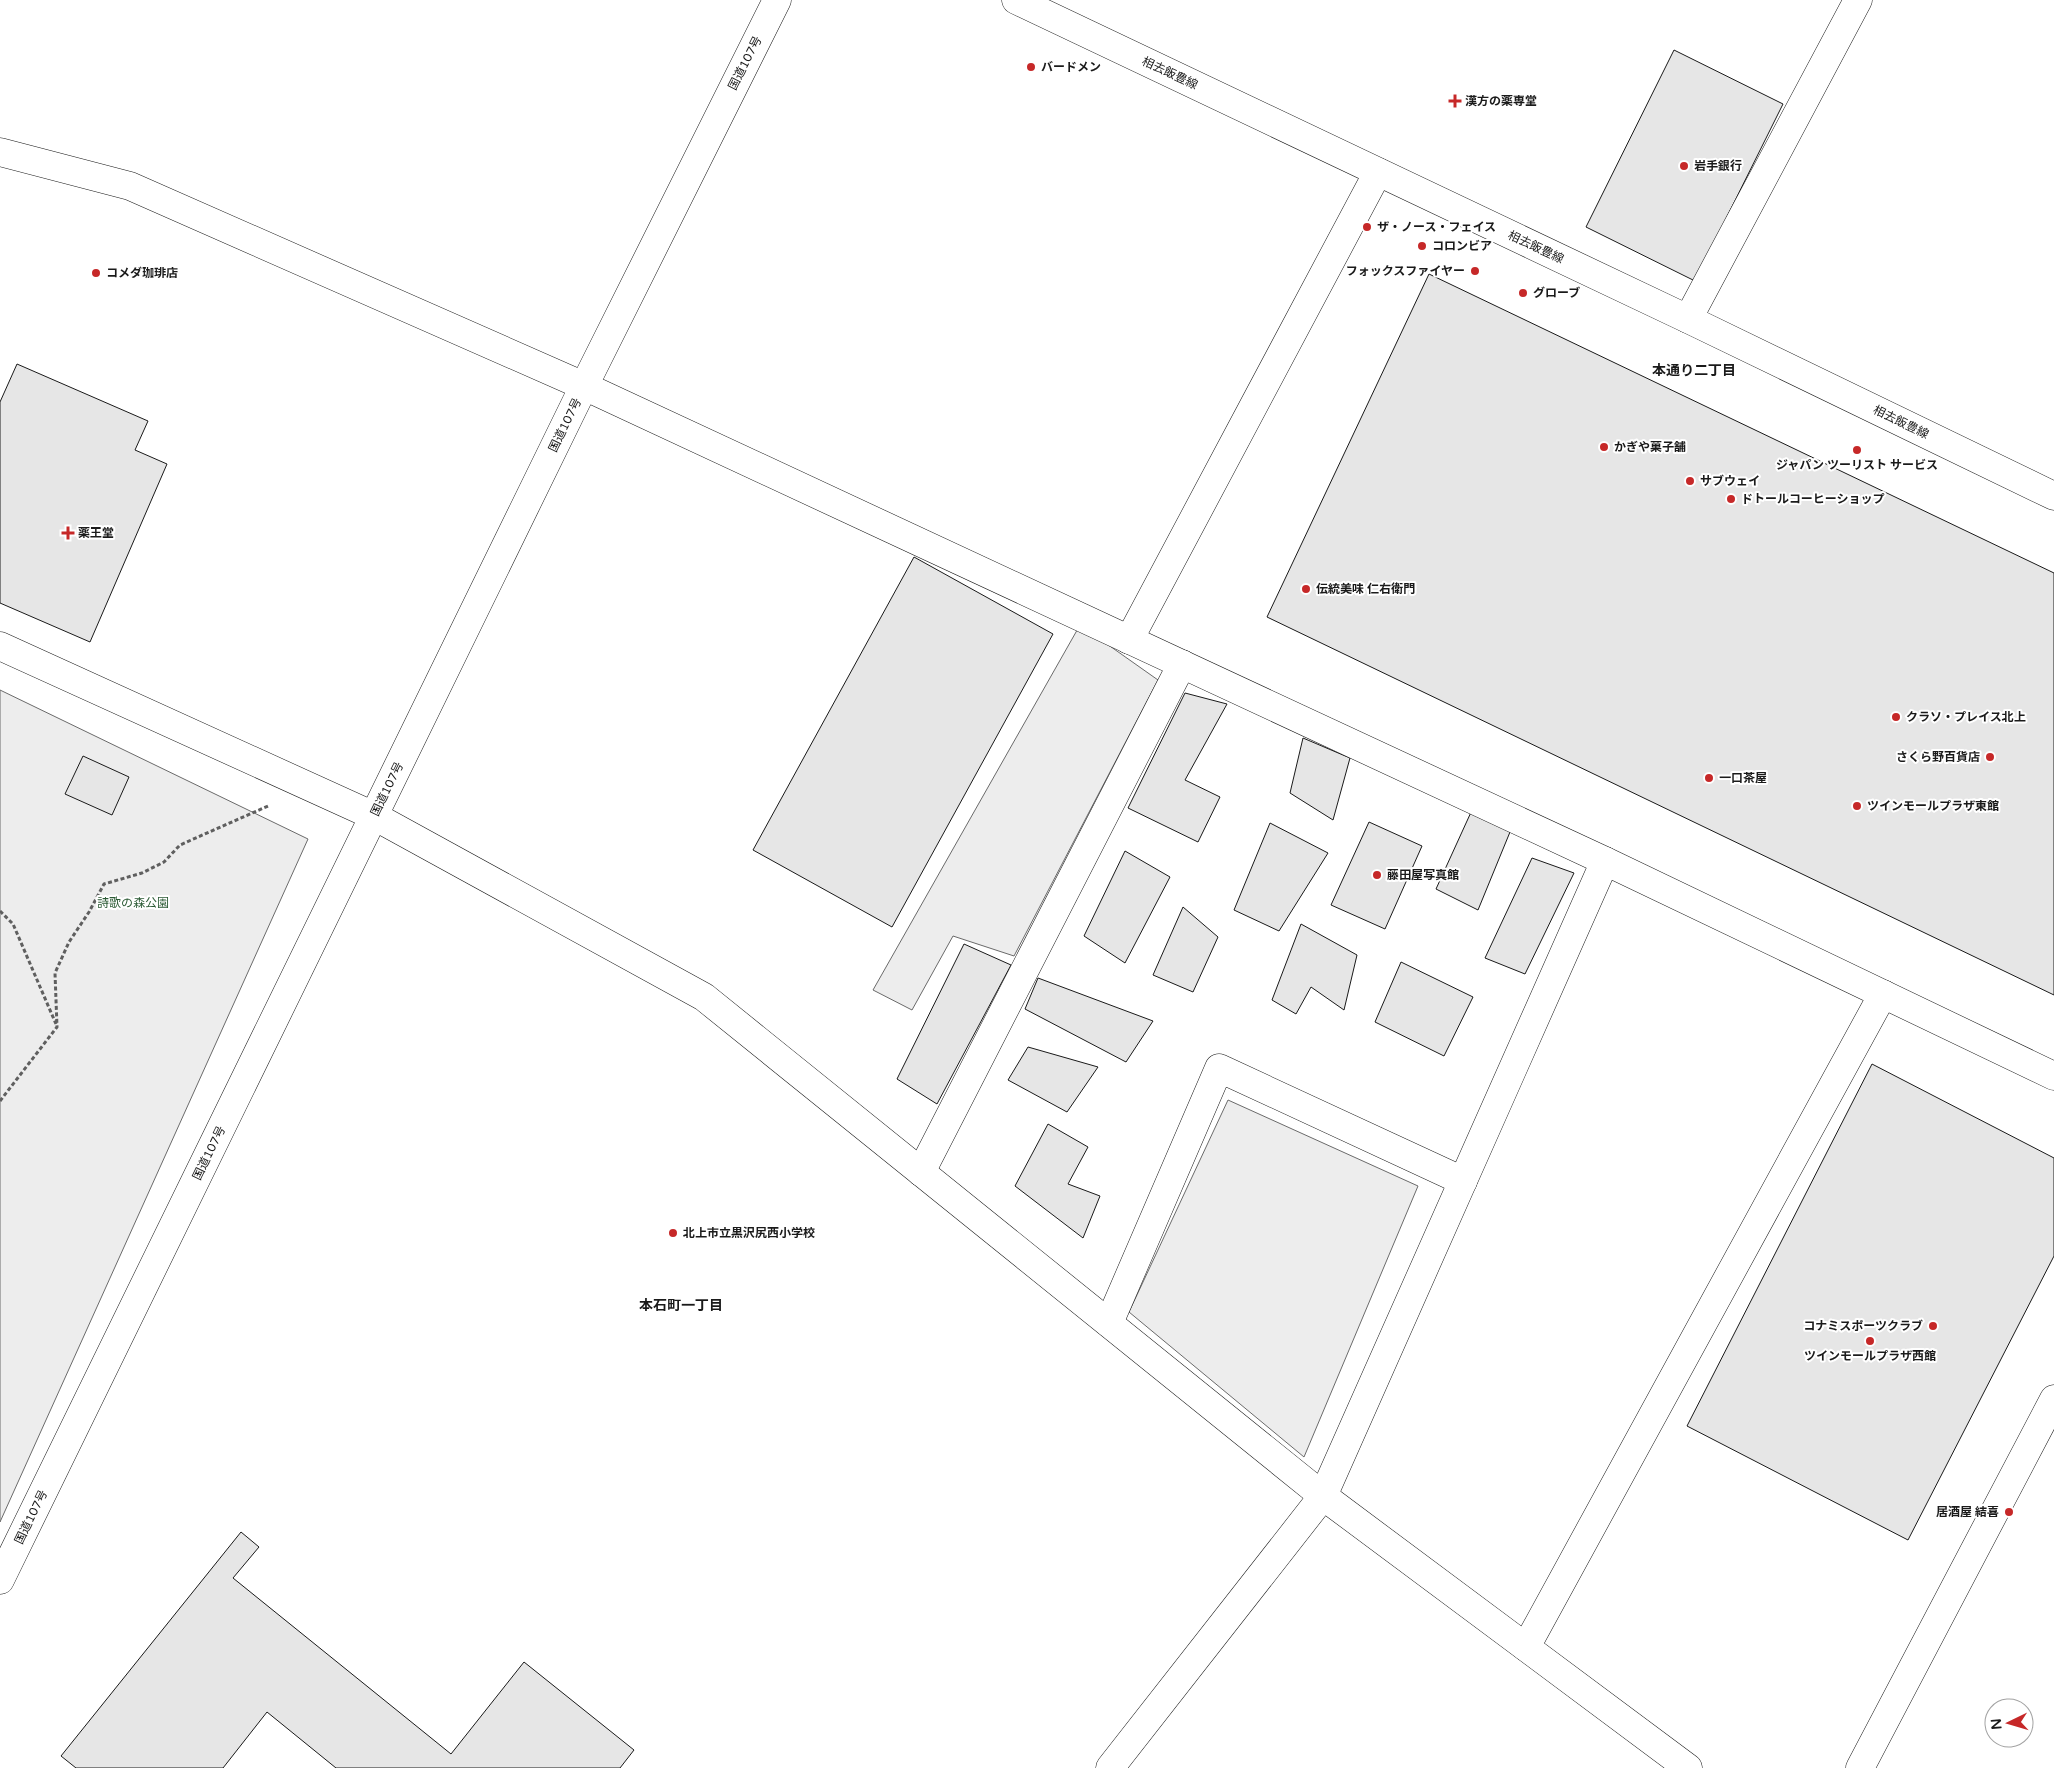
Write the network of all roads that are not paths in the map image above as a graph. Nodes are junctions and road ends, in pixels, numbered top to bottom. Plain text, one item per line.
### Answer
1 (777, 0) edge
2 (1016, 0) edge
3 (1858, 0) edge
4 (0, 152) edge
5 (1378, 172) junction
6 (1688, 319) junction
7 (584, 386) junction
8 (2054, 496) edge
9 (1129, 640) junction
10 (0, 646) edge
11 (1182, 664) junction
12 (374, 816) junction
13 (1605, 861) junction
14 (1883, 994) junction
15 (2054, 1076) edge
16 (921, 1172) junction
17 (1463, 1181) junction
18 (1109, 1323) junction
19 (2054, 1399) edge
20 (1323, 1496) junction
21 (0, 1580) edge
22 (1526, 1647) junction
23 (1110, 1768) edge
24 (1688, 1768) edge
25 (1860, 1768) edge

1 - 7 main road, 国道107号
2 - 5 main road, 相去飯豊線
3 - 6 main road
4 - 7 main road
5 - 6 main road, 相去飯豊線
5 - 9 main road
6 - 8 main road, 相去飯豊線
7 - 9 main road
7 - 12 main road, 国道107号
9 - 11 main road
10 - 12 main road
11 - 13 main road
11 - 16 main road
12 - 16 main road
12 - 21 main road, 国道107号
13 - 14 main road
13 - 17 main road
14 - 15 main road
14 - 22 main road
16 - 18 main road
17 - 18 main road
17 - 20 main road
18 - 20 main road
19 - 25 main road
20 - 22 main road
20 - 23 main road
22 - 24 main road

